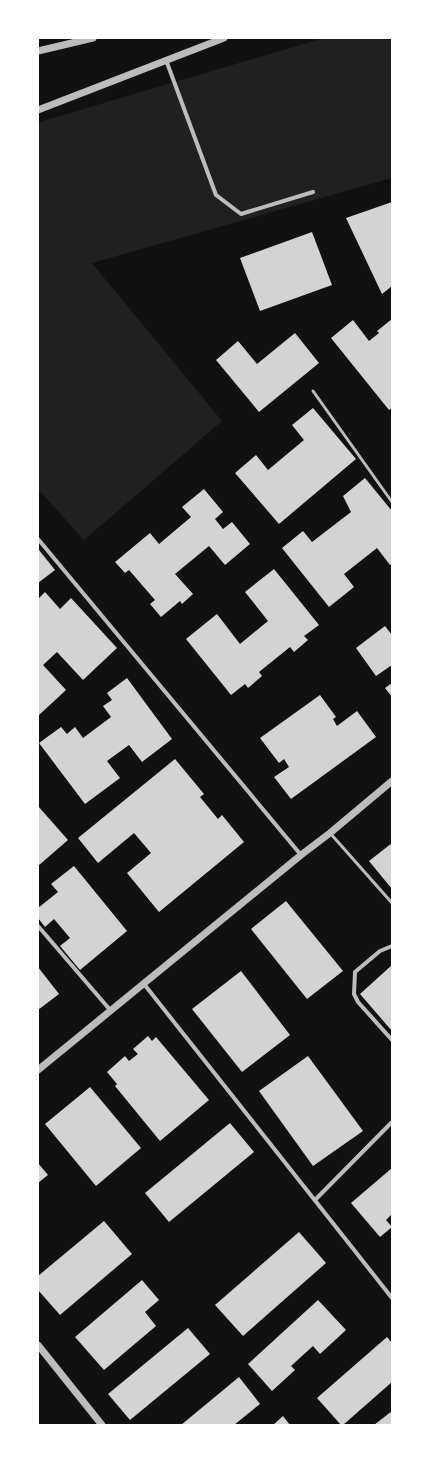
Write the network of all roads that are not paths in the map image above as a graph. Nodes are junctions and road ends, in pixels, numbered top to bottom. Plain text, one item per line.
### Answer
1 (93, 38) edge
2 (224, 38) edge
3 (38, 51) edge
4 (166, 60) junction
5 (38, 110) edge
6 (313, 192) dead end
7 (313, 391) dead end
8 (392, 502) edge
9 (38, 539) edge
10 (392, 781) edge
11 (330, 833) junction
12 (301, 855) junction
13 (392, 903) edge
14 (38, 926) edge
15 (392, 946) edge
16 (144, 984) junction
17 (110, 1010) junction
18 (392, 1040) edge
19 (38, 1070) edge
20 (392, 1122) edge
21 (315, 1200) junction
22 (392, 1298) edge
23 (38, 1345) edge
24 (102, 1425) edge

1 - 3 street
2 - 4 street
4 - 5 street
4 - 6 street
7 - 8 lane
9 - 12 street
10 - 11 street
11 - 12 street
11 - 13 lane
12 - 16 street
14 - 17 street
15 - 18 street
16 - 17 street
16 - 21 street
17 - 19 street
20 - 21 street
21 - 22 street
23 - 24 street

